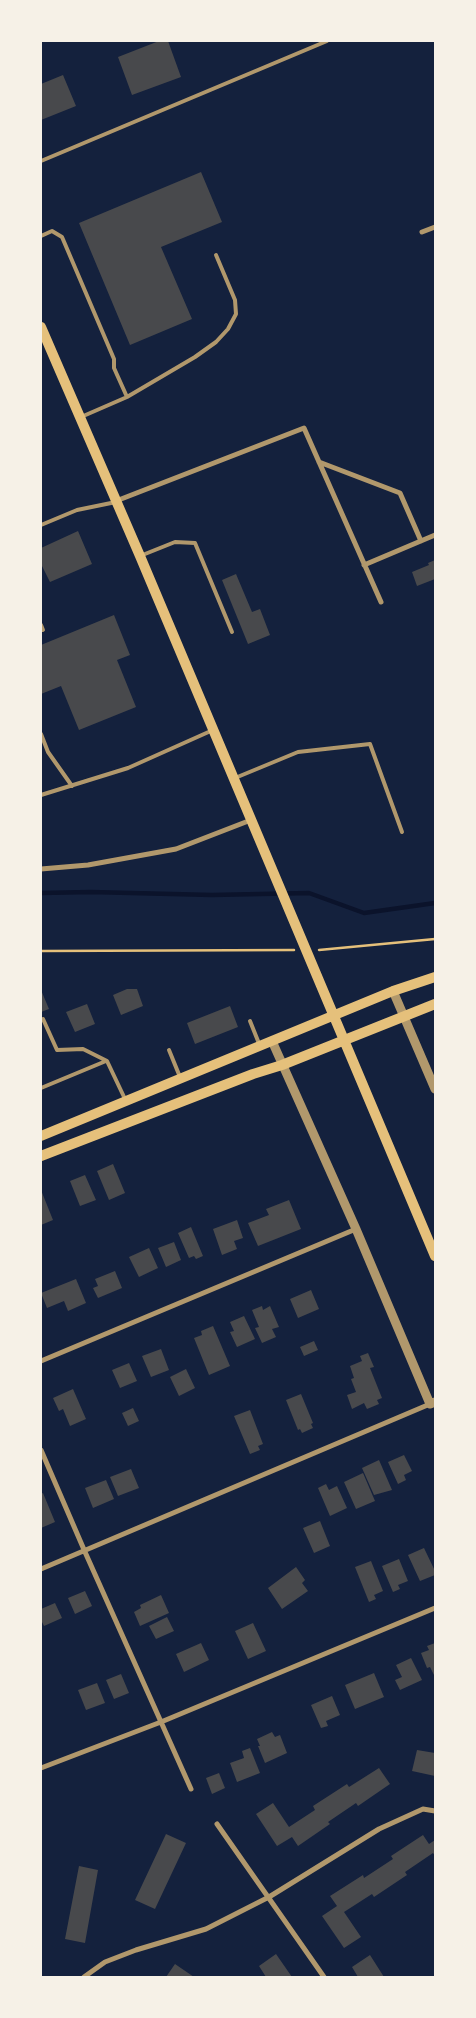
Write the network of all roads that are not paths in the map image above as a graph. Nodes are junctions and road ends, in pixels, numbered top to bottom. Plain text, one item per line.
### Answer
1 (327, 41) edge
2 (41, 161) edge
3 (435, 227) edge
4 (422, 232) dead end
5 (41, 236) edge
6 (216, 255) dead end
7 (41, 327) edge
8 (127, 397) junction
9 (80, 418) junction
10 (319, 462) junction
11 (116, 502) junction
12 (41, 525) edge
13 (435, 535) edge
14 (421, 541) junction
15 (140, 556) junction
16 (364, 565) junction
17 (381, 602) dead end
18 (41, 626) edge
19 (41, 630) edge
20 (232, 632) dead end
21 (212, 730) junction
22 (41, 734) edge
23 (233, 778) junction
24 (72, 786) junction
25 (41, 795) edge
26 (251, 820) junction
27 (402, 832) dead end
28 (41, 869) edge
29 (435, 977) edge
30 (393, 990) junction
31 (435, 1004) edge
32 (403, 1016) junction
33 (41, 1020) edge
34 (250, 1021) dead end
35 (272, 1041) junction
36 (260, 1046) junction
37 (169, 1050) dead end
38 (106, 1061) junction
39 (282, 1065) junction
40 (181, 1079) junction
41 (41, 1088) edge
42 (435, 1089) edge
43 (126, 1102) junction
44 (41, 1136) edge
45 (41, 1156) edge
46 (356, 1229) junction
47 (435, 1256) edge
48 (41, 1361) edge
49 (432, 1403) edge
50 (41, 1450) edge
51 (85, 1552) junction
52 (41, 1569) edge
53 (435, 1608) edge
54 (161, 1722) junction
55 (41, 1768) edge
56 (191, 1789) dead end
57 (435, 1810) edge
58 (217, 1824) dead end
59 (269, 1897) junction
60 (84, 1977) edge
61 (324, 1977) edge

1 - 2 lane
3 - 4 street
5 - 8 lane
6 - 8 lane
7 - 9 main road
8 - 9 lane
9 - 11 main road
10 - 11 street
10 - 14 street
10 - 16 street
11 - 12 lane
11 - 15 main road
13 - 14 street
14 - 16 street
15 - 20 lane
15 - 21 main road
16 - 17 street
18 - 19 lane
21 - 23 main road
21 - 24 lane
22 - 24 lane
23 - 26 main road
23 - 27 lane
24 - 25 lane
26 - 28 street
26 - 47 main road
29 - 30 main road
30 - 32 street
30 - 35 main road
31 - 32 main road
32 - 39 main road
32 - 42 street
33 - 38 lane
34 - 36 lane
35 - 36 main road
35 - 39 street
36 - 40 main road
37 - 40 lane
38 - 41 lane
38 - 43 lane
39 - 45 main road
39 - 46 street
40 - 43 main road
43 - 44 main road
46 - 48 street
46 - 49 street
49 - 51 street
50 - 51 street
51 - 52 street
51 - 54 street
53 - 54 street
54 - 55 street
54 - 56 street
57 - 59 street
58 - 59 street
59 - 60 street
59 - 61 street

